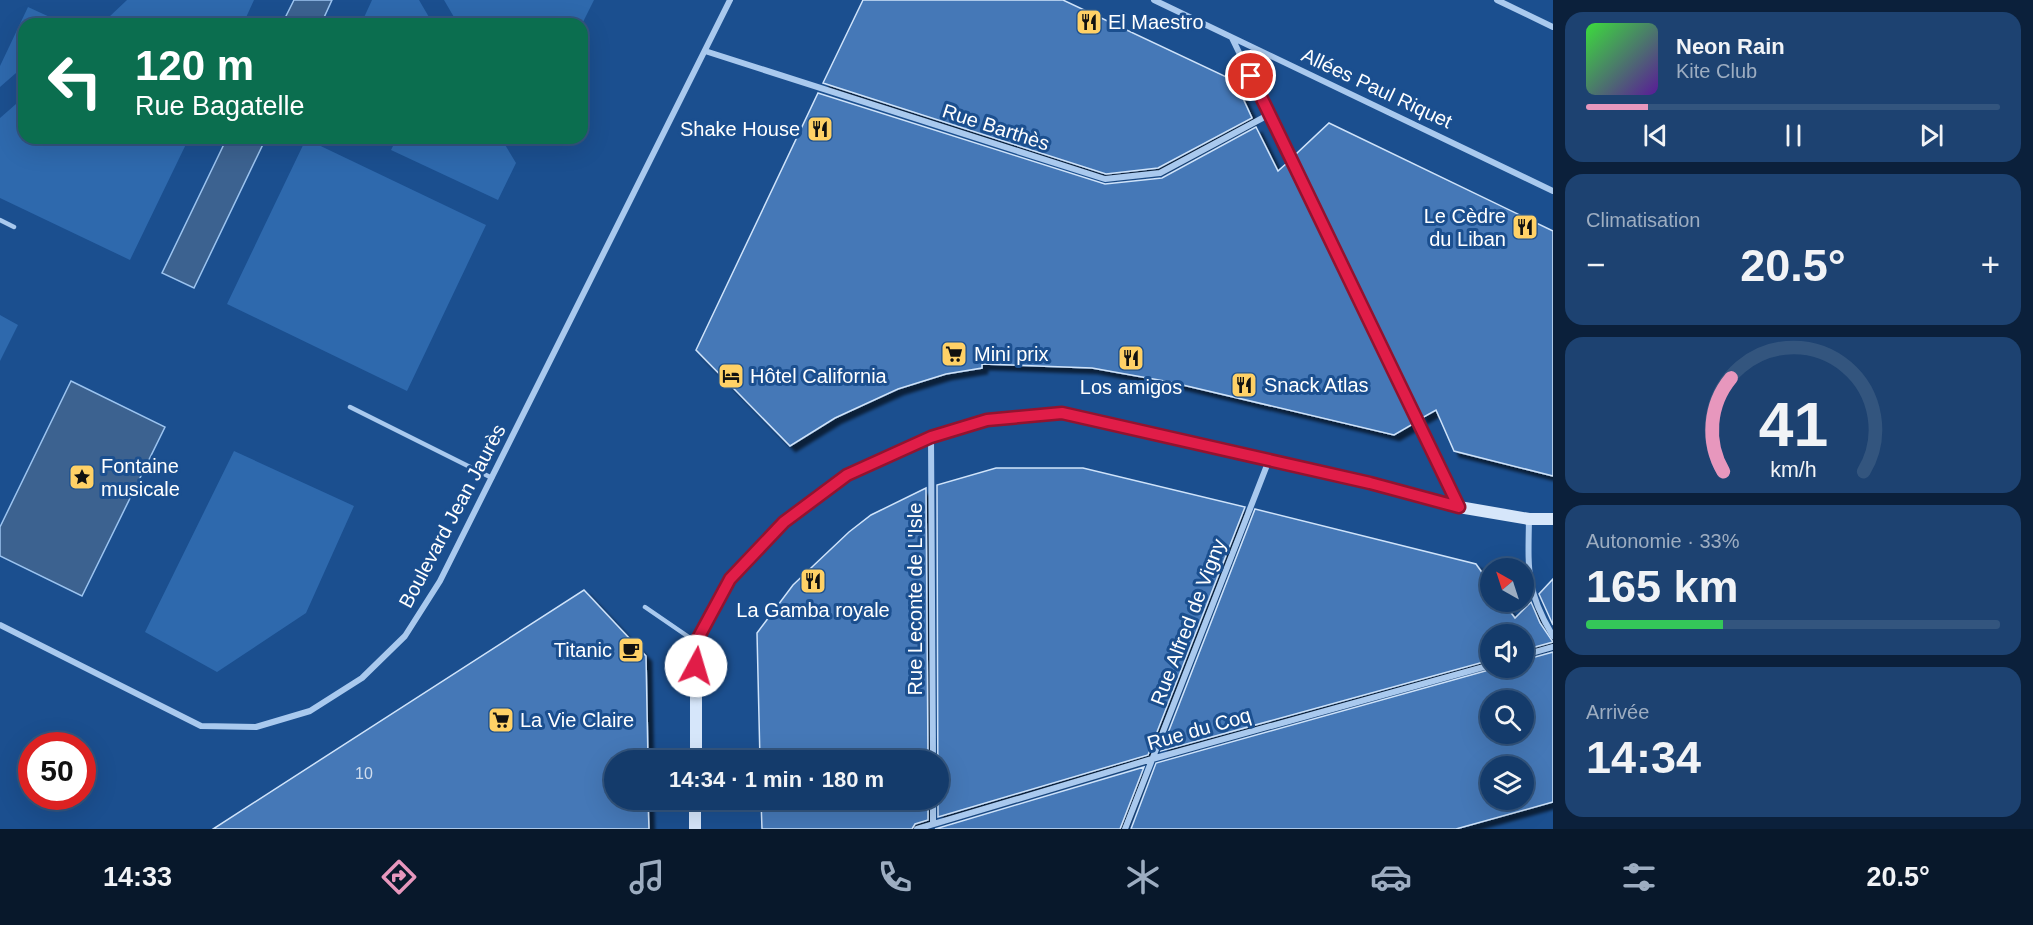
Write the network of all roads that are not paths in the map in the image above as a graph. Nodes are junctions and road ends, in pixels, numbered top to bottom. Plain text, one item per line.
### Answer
1 (730, 0) edge
2 (1154, 0) edge
3 (1497, 0) edge
4 (1553, 27) edge
5 (1232, 38) junction
6 (705, 51) junction
7 (1270, 114) junction
8 (1553, 191) edge
9 (0, 220) edge
10 (14, 227) dead end
11 (350, 406) dead end
12 (931, 437) junction
13 (1269, 460) junction
14 (492, 478) junction
15 (1459, 507) junction
16 (1529, 519) junction
17 (1553, 519) edge
18 (645, 607) dead end
19 (0, 625) edge
20 (1553, 636) edge
21 (696, 642) junction
22 (1553, 647) edge
23 (1534, 652) edge
24 (1480, 667) edge
25 (696, 750) edge
26 (933, 750) edge
27 (1152, 759) junction
28 (695, 810) edge
29 (933, 810) edge
30 (933, 824) junction
31 (695, 829) edge
32 (917, 829) edge
33 (1125, 829) edge

1 - 6 street, Boulevard Jean Jaurès
2 - 5 street, Allées Paul Riquet
3 - 4 street
5 - 7 street
5 - 8 street, Allées Paul Riquet
6 - 7 street, Rue Barthès
6 - 14 street, Boulevard Jean Jaurès
7 - 15 street
9 - 10 lane
11 - 14 lane
12 - 13 main road
12 - 21 main road
12 - 26 street, Rue Leconte de L'Isle
13 - 15 main road
13 - 27 street, Rue Alfred de Vigny
14 - 19 street, Boulevard Jean Jaurès
15 - 16 main road
16 - 17 main road
16 - 20 street
18 - 21 lane
21 - 25 main road
22 - 23 street
24 - 27 street, Rue du Coq
27 - 30 street, Rue du Coq
27 - 33 street, Rue Alfred de Vigny
28 - 31 main road
29 - 30 street
30 - 32 street, Rue du Coq

